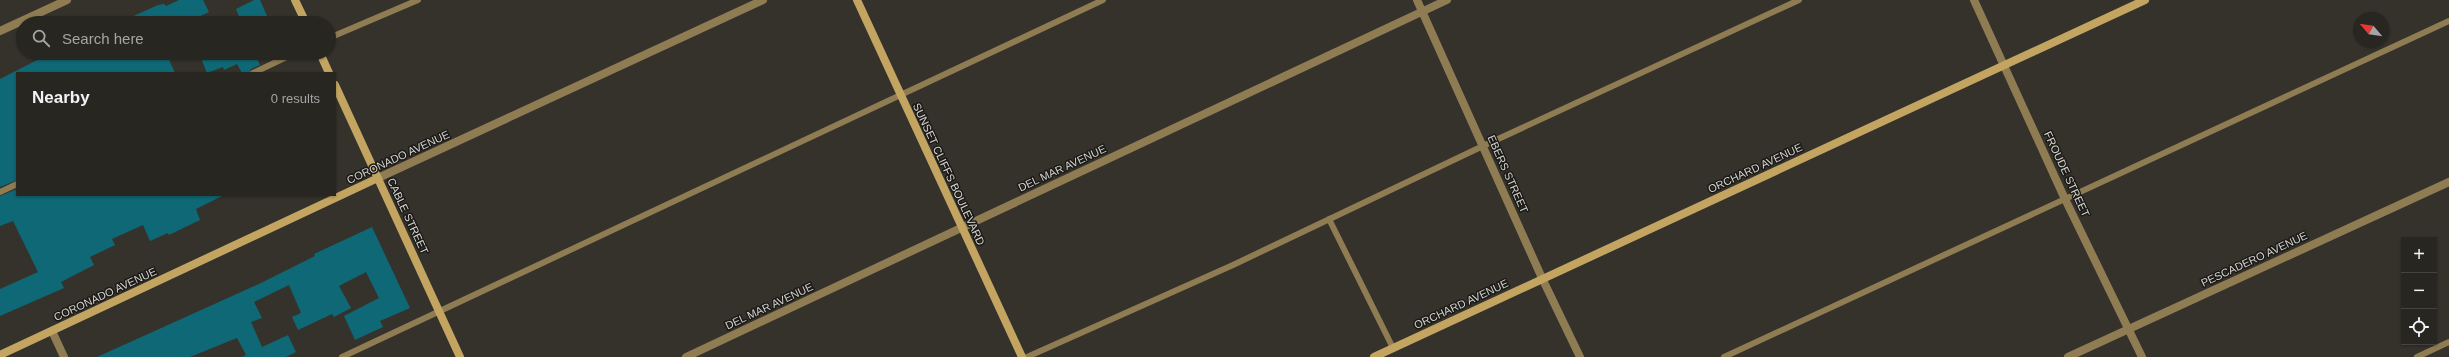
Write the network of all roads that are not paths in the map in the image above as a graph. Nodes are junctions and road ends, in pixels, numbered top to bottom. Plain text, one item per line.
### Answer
1 (67, 0) edge
2 (296, 0) edge
3 (418, 0) edge
4 (763, 0) edge
5 (856, 0) edge
6 (1102, 0) edge
7 (1417, 0) edge
8 (1447, 0) edge
9 (1799, 0) edge
10 (1974, 0) edge
11 (2145, 0) edge
12 (1423, 12) junction
13 (32, 16) edge
14 (303, 16) edge
15 (2449, 21) edge
16 (16, 24) edge
17 (0, 31) edge
18 (336, 35) edge
19 (281, 60) edge
20 (323, 60) edge
21 (2004, 65) junction
22 (255, 72) edge
23 (329, 72) edge
24 (336, 87) edge
25 (900, 95) junction
26 (1483, 146) junction
27 (378, 178) junction
28 (2449, 182) edge
29 (16, 184) edge
30 (0, 192) edge
31 (2064, 197) junction
32 (1329, 219) junction
33 (962, 228) junction
34 (1542, 278) junction
35 (440, 311) junction
36 (2128, 329) junction
37 (52, 331) junction
38 (2449, 342) edge
39 (1393, 348) junction
40 (0, 355) edge
41 (64, 357) edge
42 (342, 357) edge
43 (460, 357) edge
44 (686, 357) edge
45 (1022, 357) edge
46 (1027, 357) edge
47 (1374, 357) edge
48 (1580, 357) edge
49 (1724, 357) edge
50 (2068, 357) edge
51 (2142, 357) edge
52 (2417, 357) edge

1 - 13 street
2 - 14 street
3 - 18 lane
4 - 27 street, CORONADO AVENUE
5 - 25 street, SUNSET CLIFFS BOULEVARD
6 - 25 lane
7 - 12 street, EBERS STREET
8 - 12 street, DEL MAR AVENUE
9 - 26 lane
10 - 21 street, FROUDE STREET
11 - 21 street, ORCHARD AVENUE
12 - 26 street, EBERS STREET
12 - 33 street, DEL MAR AVENUE
15 - 31 lane
16 - 17 street
19 - 22 lane
20 - 23 street
21 - 31 street, FROUDE STREET
21 - 34 street, ORCHARD AVENUE
24 - 27 street, CABLE STREET
25 - 33 street, SUNSET CLIFFS BOULEVARD
25 - 35 lane
26 - 32 lane
26 - 34 street, EBERS STREET
27 - 35 street, CABLE STREET
27 - 37 street, CORONADO AVENUE
28 - 36 street, PESCADERO AVENUE
29 - 30 lane
31 - 36 street, FROUDE STREET
31 - 49 lane
32 - 39 lane
32 - 46 lane
33 - 44 street, DEL MAR AVENUE
33 - 45 street, SUNSET CLIFFS BOULEVARD
34 - 39 street, ORCHARD AVENUE
34 - 48 street, EBERS STREET
35 - 42 lane
35 - 43 street, CABLE STREET
36 - 50 street, PESCADERO AVENUE
36 - 51 street, FROUDE STREET
37 - 40 street, CORONADO AVENUE
37 - 41 street
38 - 52 lane
39 - 47 street, ORCHARD AVENUE

